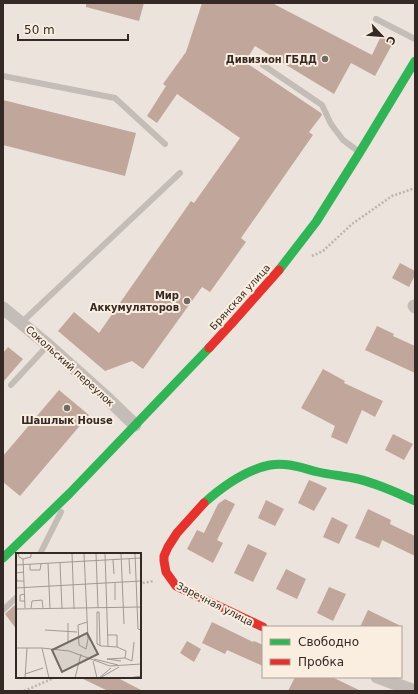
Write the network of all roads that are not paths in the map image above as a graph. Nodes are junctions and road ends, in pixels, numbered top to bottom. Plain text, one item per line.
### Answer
1 (376, 19) dead end
2 (415, 38) edge
3 (415, 61) edge
4 (263, 65) dead end
5 (3, 76) edge
6 (165, 144) dead end
7 (360, 152) junction
8 (180, 173) dead end
9 (3, 308) edge
10 (21, 323) junction
11 (48, 345) junction
12 (11, 385) dead end
13 (135, 425) junction
14 (70, 494) junction
15 (415, 501) edge
16 (43, 519) junction
17 (16, 534) dead end
18 (40, 553) edge
19 (3, 558) edge
20 (16, 598) edge
21 (3, 610) edge
22 (262, 627) edge
23 (380, 678) edge
24 (415, 691) edge

1 - 2 lane
3 - 7 main road, Брянская улица
4 - 7 lane
5 - 6 lane
7 - 13 main road, Брянская улица
8 - 10 lane
9 - 10 street, Сокольский переулок
10 - 11 street, Сокольский переулок
11 - 12 lane
11 - 13 street, Сокольский переулок
13 - 14 main road, Брянская улица
14 - 16 main road, Брянская улица
14 - 18 lane
15 - 22 main road, Заречная улица
16 - 17 main road, Брянская улица
16 - 19 main road, Брянская улица
20 - 21 lane
23 - 24 street

